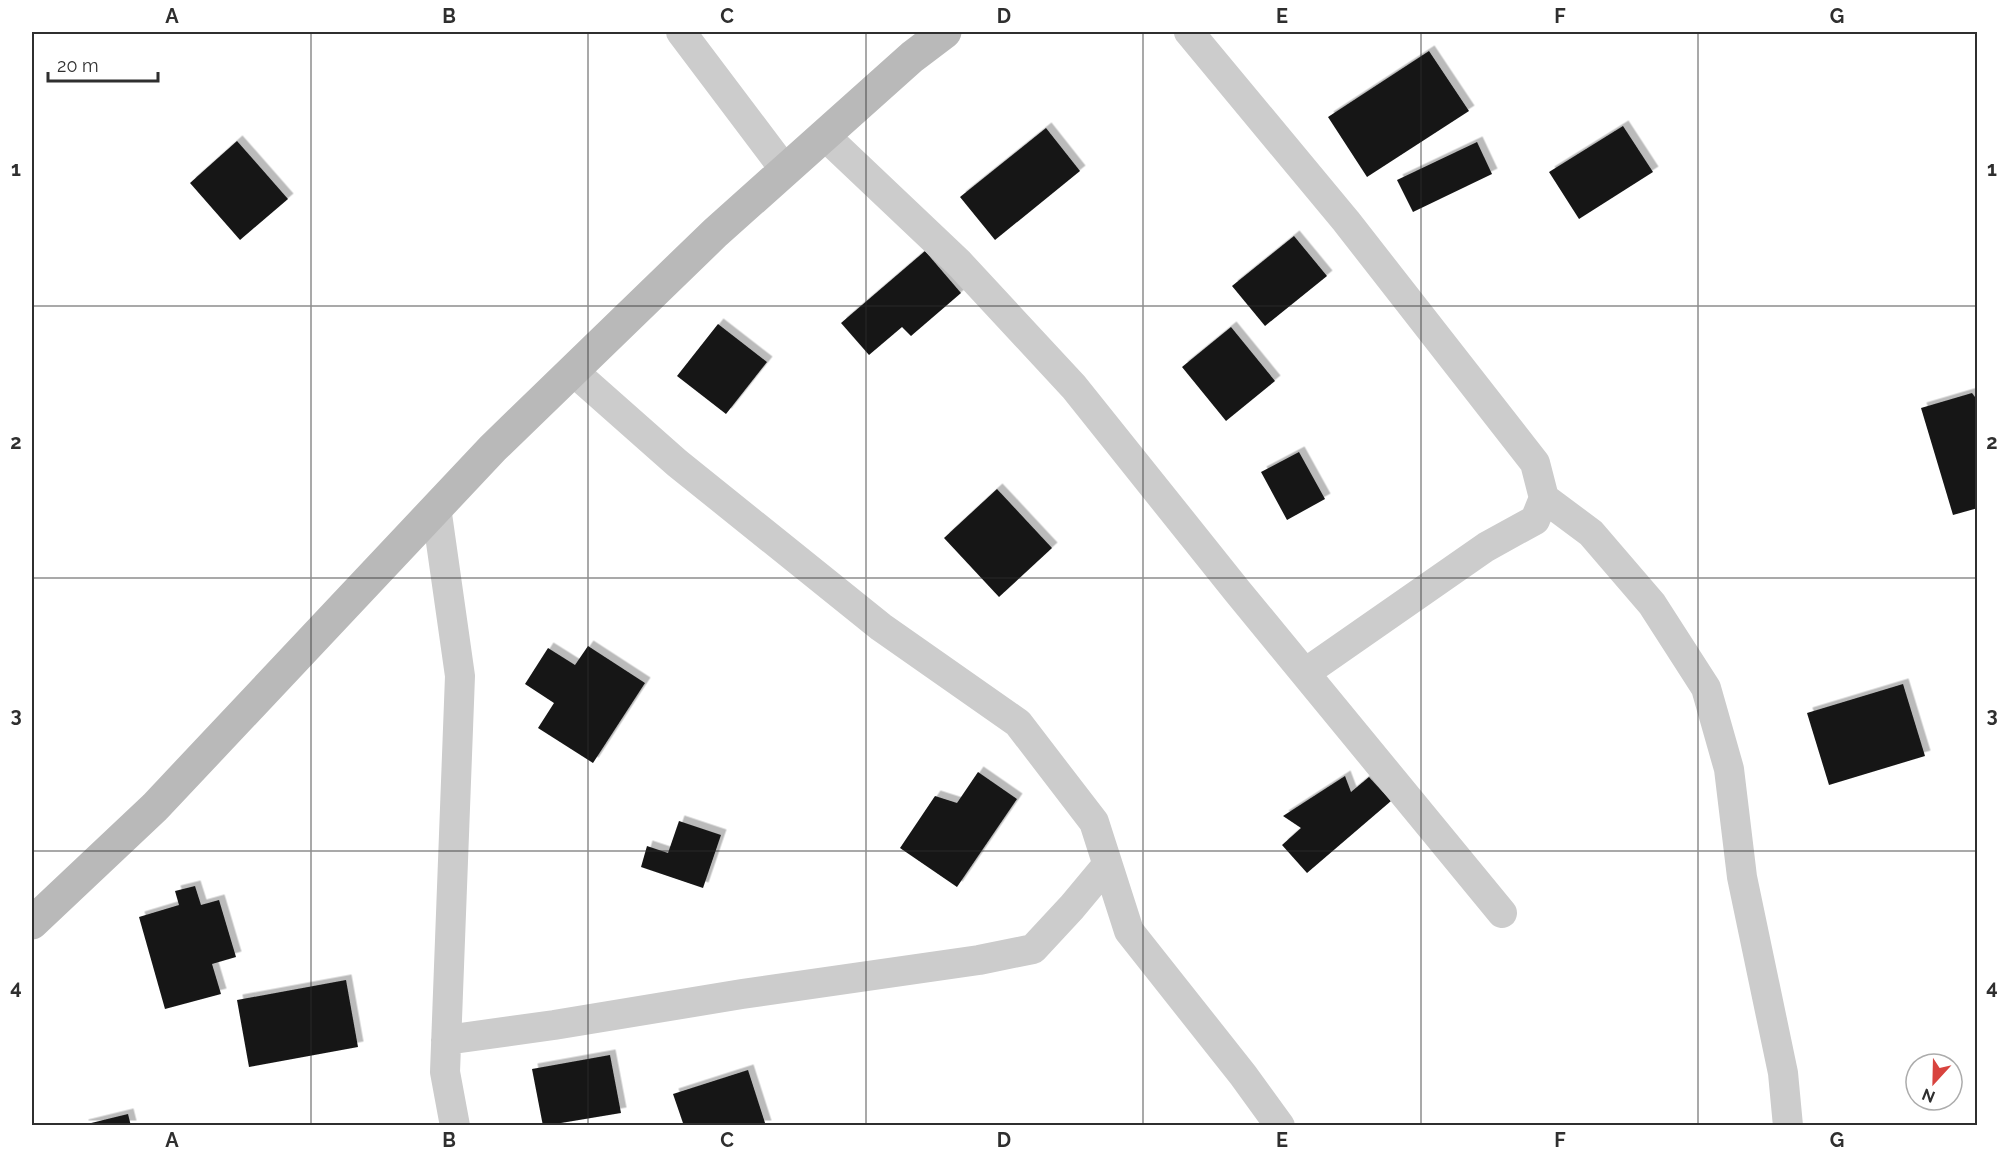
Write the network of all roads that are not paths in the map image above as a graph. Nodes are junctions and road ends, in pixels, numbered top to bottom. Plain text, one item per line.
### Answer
1 (681, 32) edge
2 (945, 32) edge
3 (1189, 32) edge
4 (824, 135) junction
5 (785, 170) junction
6 (573, 371) junction
7 (1544, 498) junction
8 (436, 507) junction
9 (1305, 673) junction
10 (1107, 865) junction
11 (1502, 914) dead end
12 (32, 923) edge
13 (446, 1040) junction
14 (455, 1125) edge
15 (1280, 1125) edge
16 (1788, 1125) edge

1 - 5 street
2 - 4 main road
3 - 7 street
4 - 5 main road
4 - 9 street
5 - 6 main road
6 - 8 main road
6 - 10 street
7 - 9 street
7 - 16 street
8 - 12 main road
8 - 13 street
9 - 11 street
10 - 13 street
10 - 15 street
13 - 14 street

